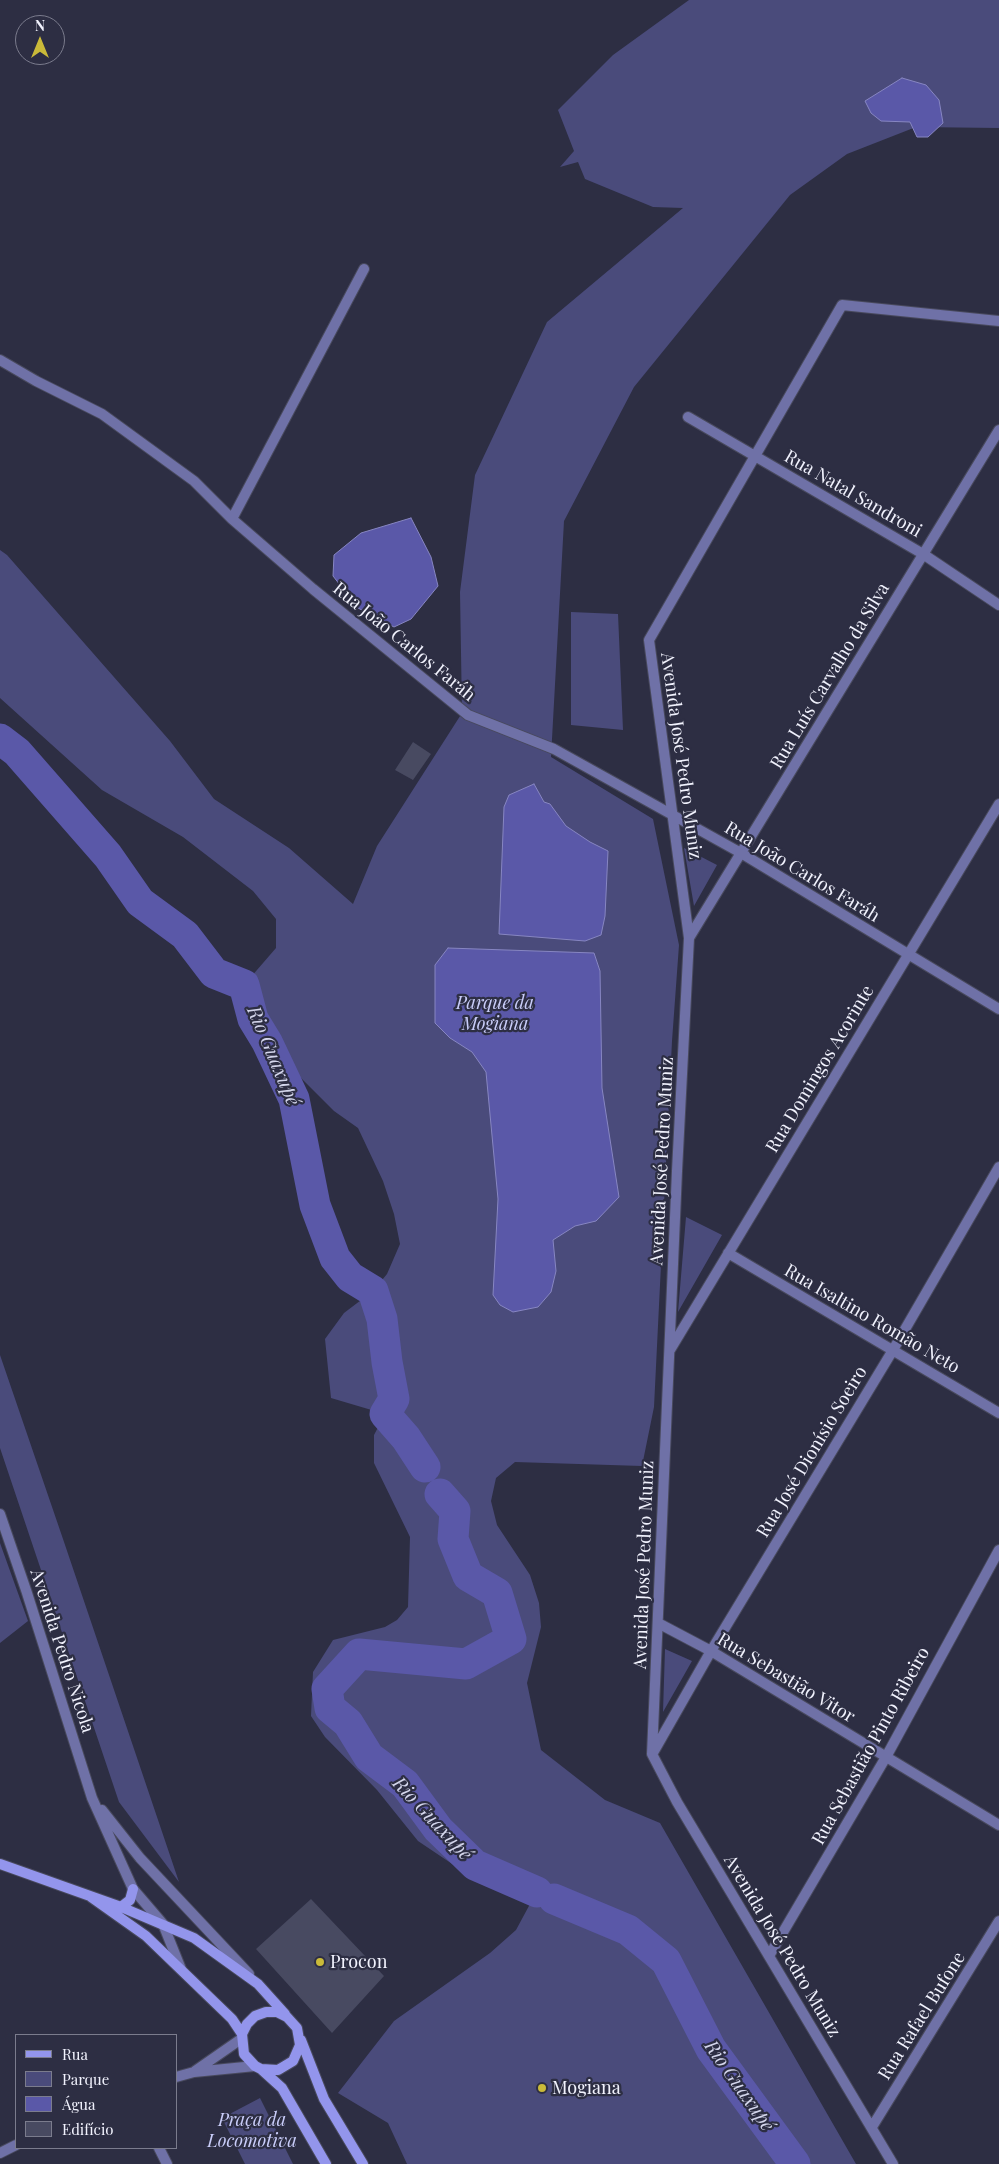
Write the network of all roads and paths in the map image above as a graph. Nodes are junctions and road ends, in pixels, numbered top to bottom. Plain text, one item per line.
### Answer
1 (364, 269) dead end
2 (999, 321) edge
3 (0, 360) edge
4 (688, 417) dead end
5 (999, 430) edge
6 (755, 456) junction
7 (232, 518) junction
8 (923, 554) junction
9 (999, 604) edge
10 (999, 804) edge
11 (672, 815) junction
12 (741, 854) junction
13 (689, 938) junction
14 (908, 954) junction
15 (999, 1009) edge
16 (999, 1167) edge
17 (728, 1253) junction
18 (669, 1350) junction
19 (893, 1350) junction
20 (999, 1413) edge
21 (0, 1514) edge
22 (999, 1550) edge
23 (658, 1624) junction
24 (711, 1650) junction
25 (652, 1754) junction
26 (886, 1758) junction
27 (92, 1798) junction
28 (999, 1825) edge
29 (0, 1864) edge
30 (133, 1889) junction
31 (91, 1897) junction
32 (121, 1906) junction
33 (999, 1921) edge
34 (163, 1924) junction
35 (769, 1956) junction
36 (181, 1969) junction
37 (258, 1984) junction
38 (287, 2017) junction
39 (297, 2028) junction
40 (242, 2036) junction
41 (258, 2068) junction
42 (194, 2072) junction
43 (178, 2076) edge
44 (872, 2127) junction
45 (15, 2146) edge
46 (159, 2149) edge
47 (0, 2153) edge
48 (167, 2164) edge
49 (326, 2164) edge
50 (363, 2164) edge
51 (893, 2164) edge

1 - 7 street
2 - 6 street, Avenida José Pedro Muniz
3 - 7 street, Rua João Carlos Faráh
4 - 6 street, Rua Natal Sandroni
5 - 8 street, Rua Luís Carvalho da Silva
6 - 8 street, Rua Natal Sandroni
6 - 11 street, Avenida José Pedro Muniz
7 - 11 street, Rua João Carlos Faráh
8 - 9 street, Rua Natal Sandroni
8 - 12 street, Rua Luís Carvalho da Silva
10 - 14 street, Rua Domingos Acorinte
11 - 12 street, Rua João Carlos Faráh
11 - 13 street, Avenida José Pedro Muniz
12 - 13 street, Rua Luís Carvalho da Silva
12 - 14 street, Rua João Carlos Faráh
13 - 18 street, Avenida José Pedro Muniz
14 - 15 street, Rua João Carlos Faráh
14 - 17 street, Rua Domingos Acorinte
16 - 19 street, Rua José Dionísio Soeiro
17 - 18 street, Rua Domingos Acorinte
17 - 19 street, Rua Isaltino Romão Neto
18 - 23 street, Avenida José Pedro Muniz
19 - 20 street, Rua Isaltino Romão Neto
19 - 24 street, Rua José Dionísio Soeiro
21 - 27 street, Avenida Pedro Nicola
22 - 26 street, Rua Sebastião Pinto Ribeiro
23 - 24 street, Rua Sebastião Vitor
23 - 25 street, Avenida José Pedro Muniz
24 - 25 street, Rua José Dionísio Soeiro
24 - 26 street, Rua Sebastião Vitor
25 - 35 street, Avenida José Pedro Muniz
26 - 28 street, Rua Sebastião Vitor
26 - 35 street, Rua Sebastião Pinto Ribeiro
27 - 30 street, Avenida Pedro Nicola
27 - 37 street, Avenida Pedro Nicola
29 - 31 main road
30 - 32 main road
30 - 34 street, Avenida Pedro Nicola
31 - 32 main road
31 - 36 main road
32 - 34 main road
33 - 44 street, Rua Rafael Bufone
34 - 36 street, Avenida Pedro Nicola
34 - 37 main road
35 - 44 street, Avenida José Pedro Muniz
36 - 40 main road
37 - 38 main road
38 - 39 main road
38 - 40 main road
39 - 41 main road
39 - 50 main road
40 - 41 main road
40 - 42 street
41 - 42 street
41 - 49 main road
42 - 43 street
44 - 51 street, Avenida José Pedro Muniz
45 - 47 street
46 - 48 street

